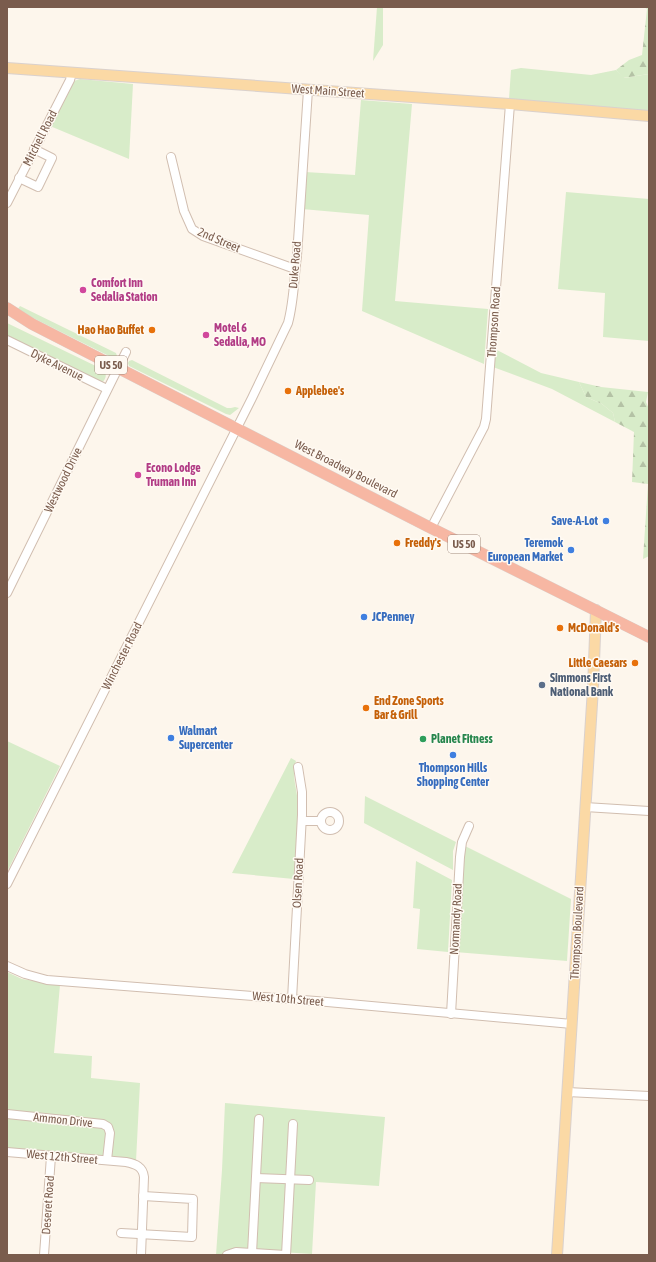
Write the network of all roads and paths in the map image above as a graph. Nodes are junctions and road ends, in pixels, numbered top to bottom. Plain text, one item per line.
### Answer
1 (7, 68) edge
2 (72, 72) junction
3 (308, 90) junction
4 (510, 104) junction
5 (649, 116) edge
6 (34, 149) junction
7 (171, 156) dead end
8 (19, 178) junction
9 (7, 203) edge
10 (295, 269) junction
11 (7, 308) edge
12 (7, 316) edge
13 (32, 324) junction
14 (7, 340) edge
15 (126, 352) dead end
16 (118, 368) junction
17 (107, 389) junction
18 (236, 428) junction
19 (431, 528) junction
20 (7, 593) edge
21 (596, 610) junction
22 (649, 637) edge
23 (298, 767) dead end
24 (585, 807) junction
25 (649, 811) edge
26 (302, 821) junction
27 (321, 821) dead end
28 (469, 826) dead end
29 (7, 884) edge
30 (7, 966) edge
31 (292, 1000) junction
32 (451, 1014) junction
33 (572, 1024) junction
34 (567, 1092) junction
35 (649, 1096) edge
36 (7, 1114) edge
37 (259, 1119) dead end
38 (293, 1124) dead end
39 (7, 1152) edge
40 (52, 1156) junction
41 (108, 1160) junction
42 (256, 1178) junction
43 (290, 1179) junction
44 (309, 1180) dead end
45 (143, 1196) junction
46 (121, 1233) dead end
47 (142, 1235) junction
48 (252, 1253) junction
49 (228, 1254) edge
50 (44, 1255) edge
51 (141, 1255) edge
52 (286, 1255) edge
53 (557, 1255) edge

1 - 2 main road, West Main Street
2 - 3 main road, West Main Street
2 - 6 street, Mitchell Road
3 - 4 main road, West Main Street
3 - 10 street, Duke Road
4 - 5 main road, West Main Street
4 - 19 street, Thompson Road
6 - 8 street, Mitchell Road
6 - 8 street
7 - 10 street, 2nd Street
8 - 9 street, Mitchell Road
10 - 18 street, Duke Road
11 - 13 highway, West Broadway Boulevard / US 50
12 - 13 highway, West Broadway Boulevard / US 50
13 - 16 highway, West Broadway Boulevard / US 50
14 - 17 street, Dyke Avenue
15 - 16 street, Westwood Drive
16 - 17 street, Westwood Drive
16 - 18 highway, West Broadway Boulevard / US 50
17 - 20 street, Westwood Drive
18 - 19 highway, West Broadway Boulevard / US 50
18 - 29 street, Winchester Road
19 - 21 highway, West Broadway Boulevard / US 50
21 - 22 highway, West Broadway Boulevard / US 50
21 - 24 main road, Thompson Boulevard
23 - 26 street, Olsen Road
24 - 25 street
24 - 33 main road, Thompson Boulevard
26 - 27 street
26 - 31 street, Olsen Road
28 - 32 street, Normandy Road
30 - 31 street, West 10th Street
31 - 32 street, West 10th Street
32 - 33 street, West 10th Street
33 - 34 main road, Thompson Boulevard
34 - 35 street
34 - 53 main road, Thompson Boulevard
36 - 41 street, Ammon Drive
37 - 42 street
38 - 43 street
39 - 40 street, West 12th Street
40 - 41 street, West 12th Street
40 - 50 street, Deseret Road
41 - 45 street, West 12th Street
42 - 43 street
42 - 48 street
43 - 44 street
43 - 52 street
45 - 47 street
45 - 47 street
46 - 47 street
47 - 51 street
48 - 49 street
48 - 52 street

